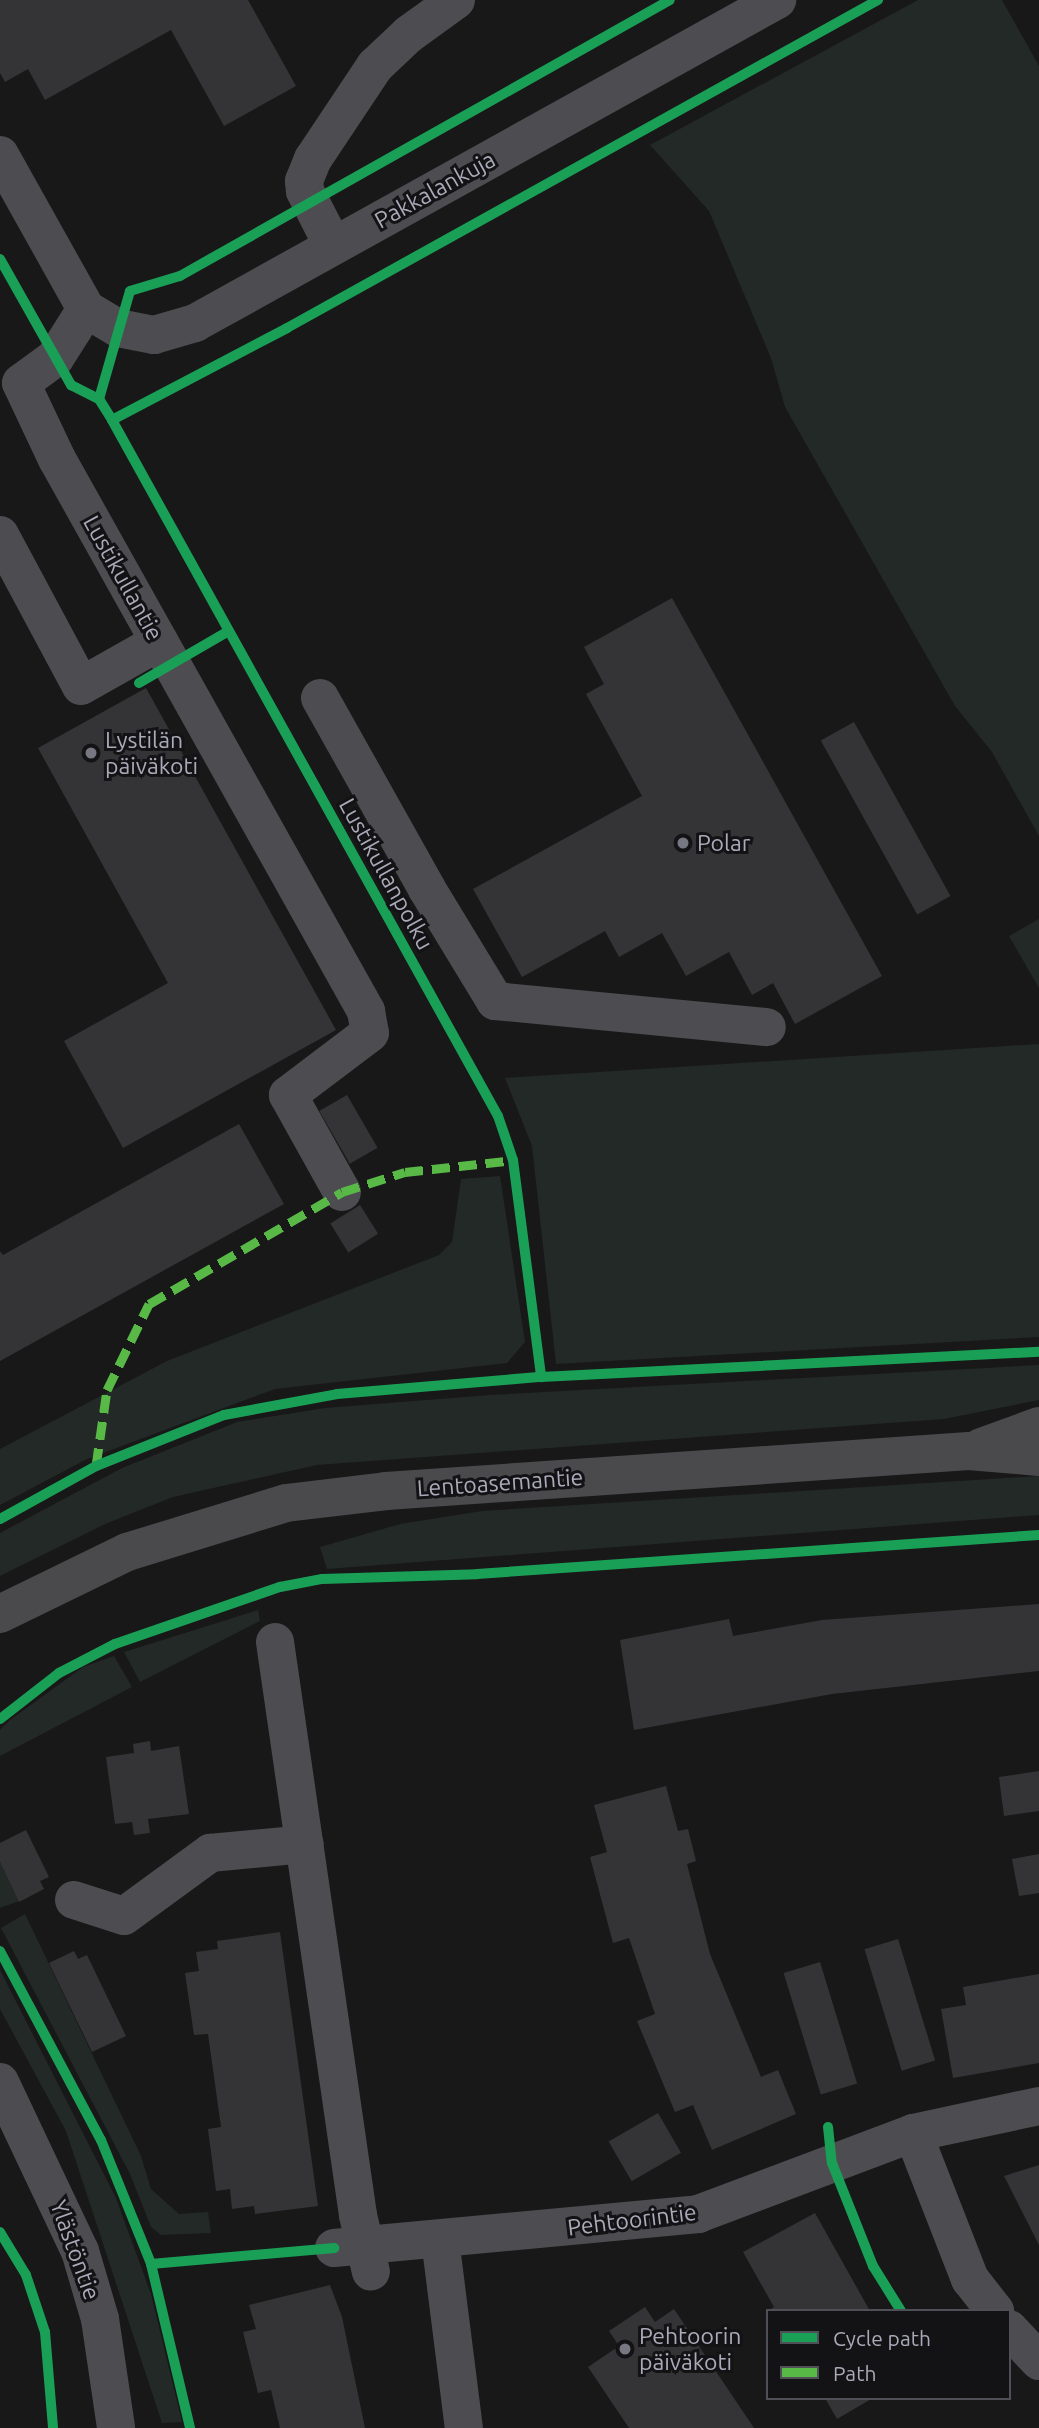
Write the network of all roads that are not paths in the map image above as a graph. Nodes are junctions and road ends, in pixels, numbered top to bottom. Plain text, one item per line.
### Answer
1 (456, 0) edge
2 (770, 2) edge
3 (0, 155) edge
4 (333, 246) junction
5 (86, 309) junction
6 (11, 391) edge
7 (0, 535) edge
8 (159, 642) junction
9 (320, 698) dead end
10 (767, 1027) dead end
11 (342, 1192) dead end
12 (1039, 1426) edge
13 (969, 1451) junction
14 (1039, 1457) edge
15 (47, 1593) junction
16 (0, 1614) edge
17 (0, 1642) edge
18 (275, 1642) dead end
19 (304, 1844) junction
20 (74, 1900) dead end
21 (0, 2082) edge
22 (1039, 2106) edge
23 (913, 2133) junction
24 (440, 2239) junction
25 (993, 2309) edge
26 (1011, 2331) edge
27 (1039, 2361) edge
28 (116, 2428) edge
29 (464, 2428) edge

1 - 4 street
2 - 4 street, Pakkalankuja
3 - 5 street
4 - 5 street, Pakkalankuja
5 - 6 street, Lustikullantie
6 - 8 street, Lustikullantie
7 - 8 street
8 - 11 street, Lustikullantie
9 - 10 street
12 - 13 main road, Lentoasemantie
13 - 14 main road, Lentoasemantie
13 - 15 main road, Lentoasemantie
15 - 16 main road, Lentoasemantie
15 - 17 main road, Lentoasemantie
18 - 19 street
19 - 20 street
19 - 24 street, Pehtoorintie
21 - 28 street, Ylästöntie
22 - 23 street, Pehtoorintie
23 - 24 street, Pehtoorintie
23 - 25 street
24 - 29 street
26 - 27 street

